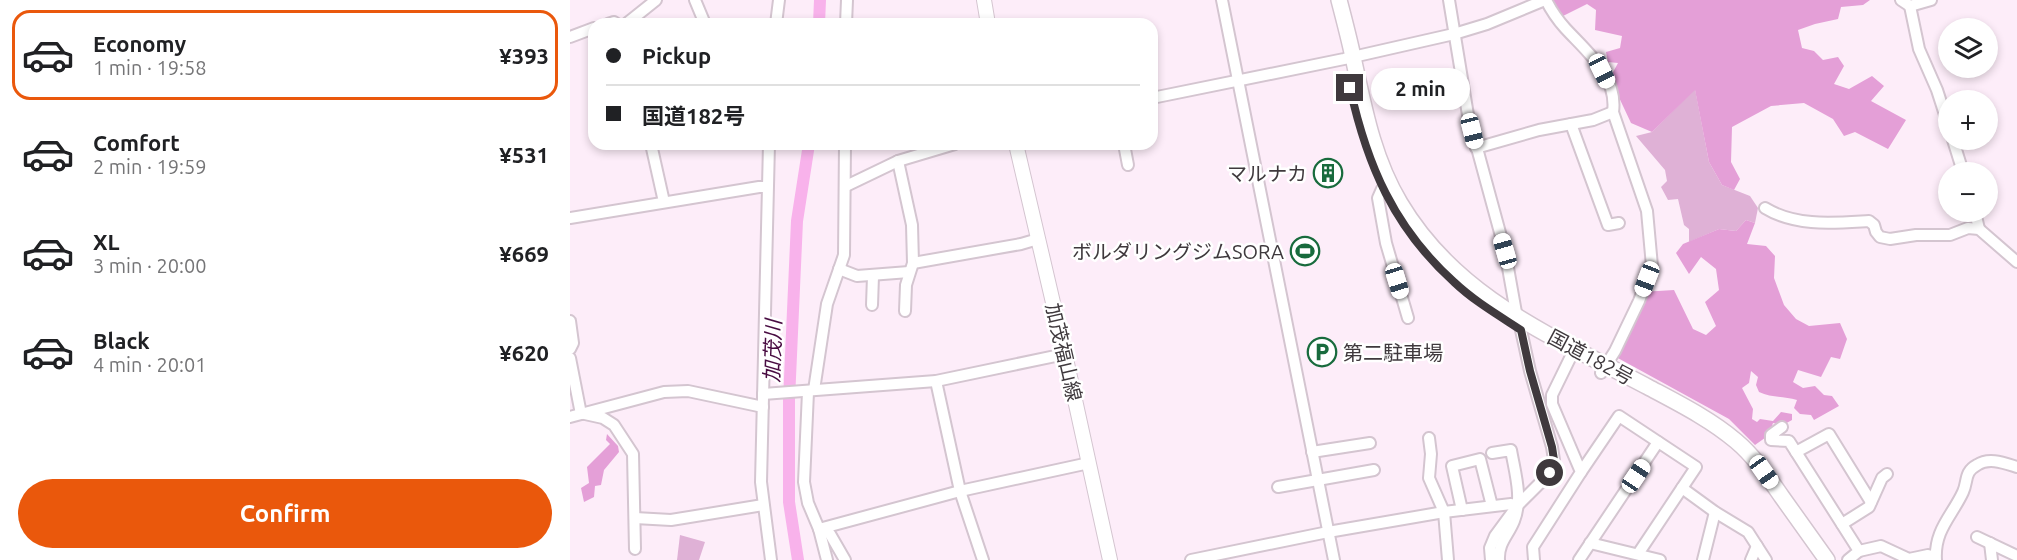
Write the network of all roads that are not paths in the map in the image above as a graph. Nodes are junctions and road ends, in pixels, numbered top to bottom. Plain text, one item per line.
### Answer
1 (656, 0) edge
2 (695, 0) edge
3 (779, 0) edge
4 (847, 0) edge
5 (984, 0) edge
6 (1222, 0) edge
7 (1330, 0) edge
8 (1340, 0) edge
9 (1449, 0) edge
10 (1545, 0) edge
11 (1931, 0) edge
12 (1906, 3) edge
13 (634, 18) edge
14 (702, 18) edge
15 (777, 18) edge
16 (846, 18) edge
17 (987, 18) edge
18 (588, 30) edge
19 (571, 34) edge
20 (1454, 34) junction
21 (1348, 58) junction
22 (1237, 80) junction
23 (1938, 93) edge
24 (1158, 97) edge
25 (1613, 112) junction
26 (1571, 124) junction
27 (1476, 148) junction
28 (652, 150) edge
29 (769, 150) edge
30 (845, 150) edge
31 (935, 150) edge
32 (1017, 150) edge
33 (1125, 150) edge
34 (898, 161) junction
35 (1128, 165) dead end
36 (846, 186) junction
37 (767, 188) junction
38 (1382, 189) junction
39 (664, 202) junction
40 (1765, 208) dead end
41 (570, 218) edge
42 (1977, 222) edge
43 (1619, 223) dead end
44 (1979, 229) junction
45 (1038, 239) junction
46 (2017, 262) edge
47 (911, 268) junction
48 (839, 269) junction
49 (873, 276) junction
50 (872, 305) dead end
51 (905, 311) dead end
52 (1408, 318) dead end
53 (570, 321) edge
54 (1519, 324) junction
55 (570, 349) edge
56 (1574, 352) junction
57 (1065, 354) junction
58 (570, 358) edge
59 (1604, 369) junction
60 (936, 381) junction
61 (811, 391) junction
62 (763, 394) junction
63 (763, 407) junction
64 (582, 414) junction
65 (570, 417) edge
66 (1782, 427) dead end
67 (1429, 438) dead end
68 (1658, 442) junction
69 (1370, 443) dead end
70 (1312, 452) junction
71 (1796, 452) junction
72 (1492, 453) dead end
73 (1089, 463) junction
74 (2017, 467) edge
75 (1374, 470) dead end
76 (1581, 472) junction
77 (1887, 474) dead end
78 (1318, 480) junction
79 (1278, 487) dead end
80 (1682, 488) junction
81 (960, 491) junction
82 (1871, 502) junction
83 (763, 505) junction
84 (1492, 506) junction
85 (1517, 506) junction
86 (1461, 510) junction
87 (1444, 512) junction
88 (1715, 512) junction
89 (635, 518) junction
90 (1842, 524) junction
91 (819, 529) junction
92 (1328, 532) junction
93 (1977, 537) dead end
94 (1590, 543) junction
95 (1990, 543) junction
96 (1757, 546) junction
97 (635, 549) dead end
98 (1859, 551) junction
99 (1638, 554) junction
100 (2017, 556) edge
101 (1214, 557) edge
102 (1935, 558) edge
103 (771, 560) edge
104 (827, 560) edge
105 (845, 560) edge
106 (983, 560) edge
107 (1110, 560) edge
108 (1191, 560) edge
109 (1334, 560) edge
110 (1448, 560) edge
111 (1491, 560) edge
112 (1499, 560) edge
113 (1534, 560) edge
114 (1579, 560) edge
115 (1660, 560) edge
116 (1703, 560) edge
117 (1751, 560) edge
118 (1766, 560) edge
119 (1816, 560) edge
120 (1827, 560) edge
121 (1848, 560) edge
122 (1992, 560) edge

1 - 13 street
2 - 14 street
3 - 15 street
4 - 16 street
5 - 17 main road
6 - 22 street
7 - 21 highway, 国道182号
8 - 21 highway, 国道182号
9 - 20 street
10 - 20 street
10 - 25 street
11 - 12 street
12 - 23 street
18 - 19 street
20 - 21 street
20 - 27 street
21 - 22 street
21 - 38 highway, 国道182号
21 - 54 highway, 国道182号
22 - 24 street
22 - 70 street
25 - 26 street
25 - 59 street
26 - 27 street
26 - 43 street
27 - 54 street
28 - 39 street
29 - 37 street
30 - 36 street
31 - 34 street
32 - 45 main road, 加茂福山線
33 - 35 street
34 - 36 street
34 - 47 street
36 - 48 street
37 - 39 street
37 - 62 street
38 - 52 street
38 - 54 highway, 国道182号
39 - 41 street
40 - 44 street
42 - 44 street
44 - 46 street
45 - 47 street
45 - 57 main road, 加茂福山線
47 - 49 street
47 - 51 street
48 - 49 street
48 - 61 street
49 - 50 street
53 - 55 street
54 - 56 highway, 国道182号
54 - 85 street
56 - 59 highway, 国道182号
56 - 76 street
57 - 60 street
57 - 73 main road, 加茂福山線
58 - 64 street
59 - 119 highway, 国道182号
59 - 120 highway, 国道182号
60 - 61 street
60 - 81 street
61 - 62 street
61 - 91 street
62 - 63 street
63 - 64 street
63 - 83 street
64 - 65 street
64 - 89 street
66 - 71 street
67 - 87 street
68 - 76 street
68 - 80 street
68 - 94 street
69 - 70 street
70 - 78 street
71 - 82 street
71 - 90 street
72 - 85 street
73 - 81 street
73 - 107 main road, 加茂福山線
74 - 102 street
75 - 78 street
76 - 113 street
77 - 82 street
78 - 79 street
78 - 92 street
80 - 88 street
80 - 99 street
81 - 91 street
81 - 106 street
82 - 90 street
83 - 89 street
83 - 103 street
84 - 85 street
84 - 86 street
84 - 86 street
85 - 111 street
85 - 112 street
86 - 87 street
87 - 92 street
87 - 110 street
88 - 96 street
88 - 116 street
89 - 97 street
90 - 98 street
91 - 104 street
91 - 105 street
92 - 101 street
92 - 109 street
93 - 95 street
94 - 99 street
94 - 114 street
95 - 100 street
95 - 122 street
96 - 117 street
96 - 118 street
98 - 102 street
98 - 121 street
99 - 115 street
101 - 108 street

